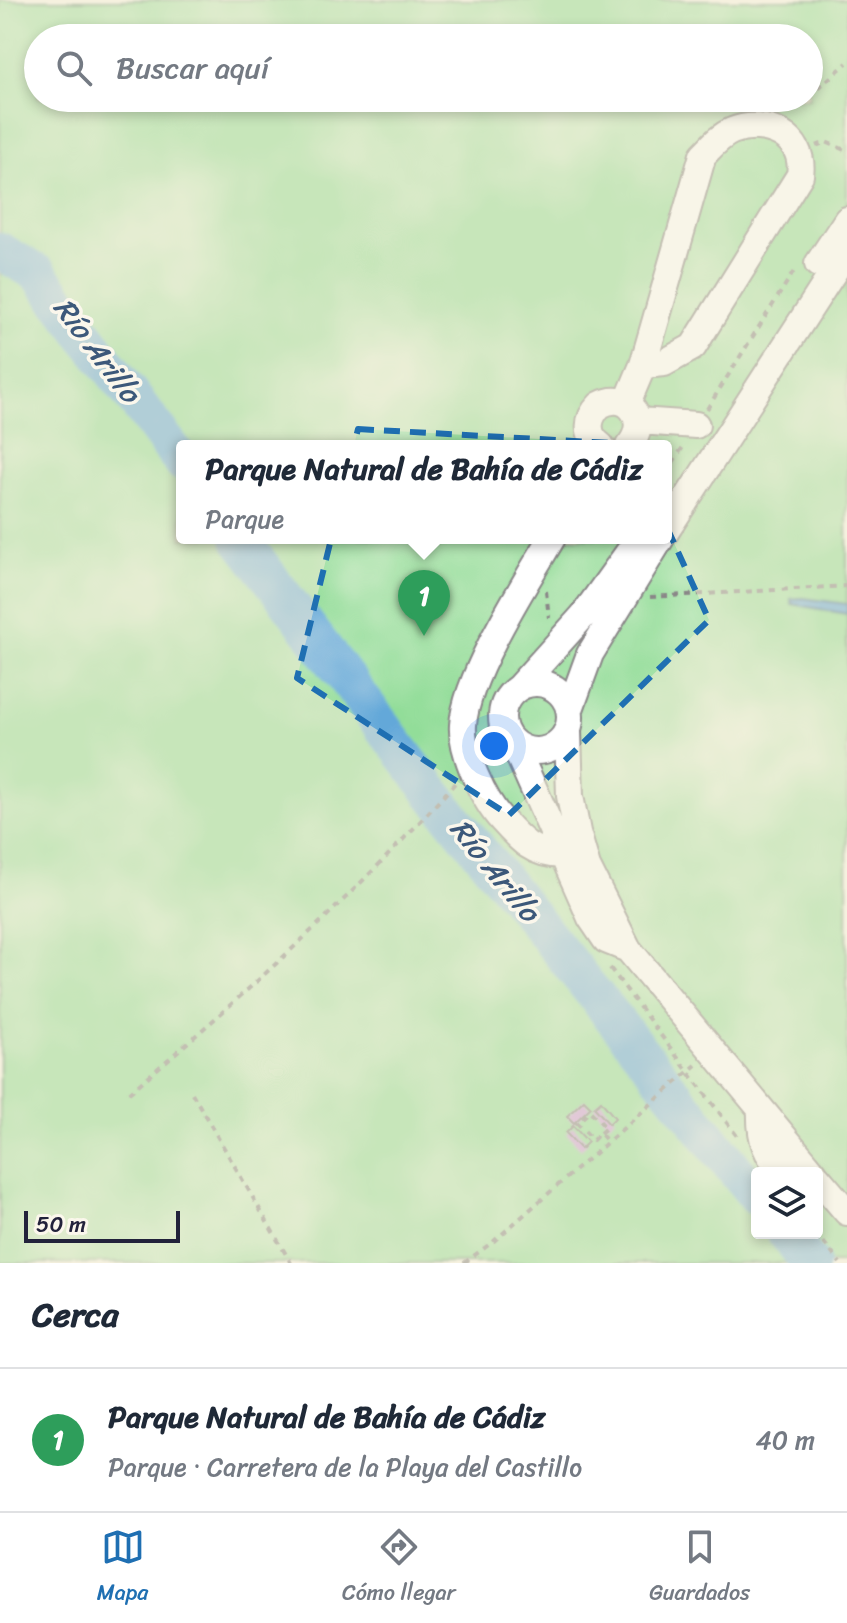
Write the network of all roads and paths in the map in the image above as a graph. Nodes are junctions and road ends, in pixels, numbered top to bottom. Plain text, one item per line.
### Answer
1 (847, 63) edge
2 (823, 84) edge
3 (847, 151) edge
4 (800, 152) junction
5 (847, 220) edge
6 (847, 251) edge
7 (799, 264) dead end
8 (643, 365) junction
9 (633, 412) junction
10 (696, 425) junction
11 (597, 440) edge
12 (634, 440) edge
13 (672, 463) edge
14 (672, 488) edge
15 (672, 522) edge
16 (549, 544) edge
17 (635, 544) edge
18 (657, 544) edge
19 (534, 569) junction
20 (847, 586) edge
21 (647, 597) dead end
22 (550, 620) dead end
23 (519, 687) junction
24 (569, 720) junction
25 (513, 742) junction
26 (455, 783) dead end
27 (562, 855) junction
28 (628, 949) junction
29 (640, 1009) dead end
30 (681, 1078) dead end
31 (129, 1093) dead end
32 (192, 1093) dead end
33 (761, 1110) junction
34 (734, 1132) dead end
35 (600, 1133) junction
36 (606, 1140) junction
37 (781, 1167) edge
38 (809, 1167) edge
39 (823, 1184) edge
40 (847, 1212) edge
41 (821, 1239) edge
42 (291, 1263) edge
43 (464, 1263) edge
44 (840, 1263) edge

1 - 2 path
3 - 4 path
4 - 8 street
4 - 8 street
5 - 14 street
6 - 15 street
7 - 10 path
8 - 9 street
9 - 10 street
9 - 11 street
9 - 12 street
10 - 13 path
16 - 19 street
17 - 23 street
18 - 24 street
19 - 22 path
19 - 27 street
20 - 21 path
23 - 24 street
23 - 25 street
24 - 25 street
24 - 28 street
25 - 27 street
26 - 31 path
27 - 28 street
28 - 33 street
29 - 34 path
30 - 36 path
32 - 42 path
33 - 37 street
33 - 38 street
35 - 35 path
35 - 36 path
36 - 43 path
39 - 40 street
41 - 44 path

